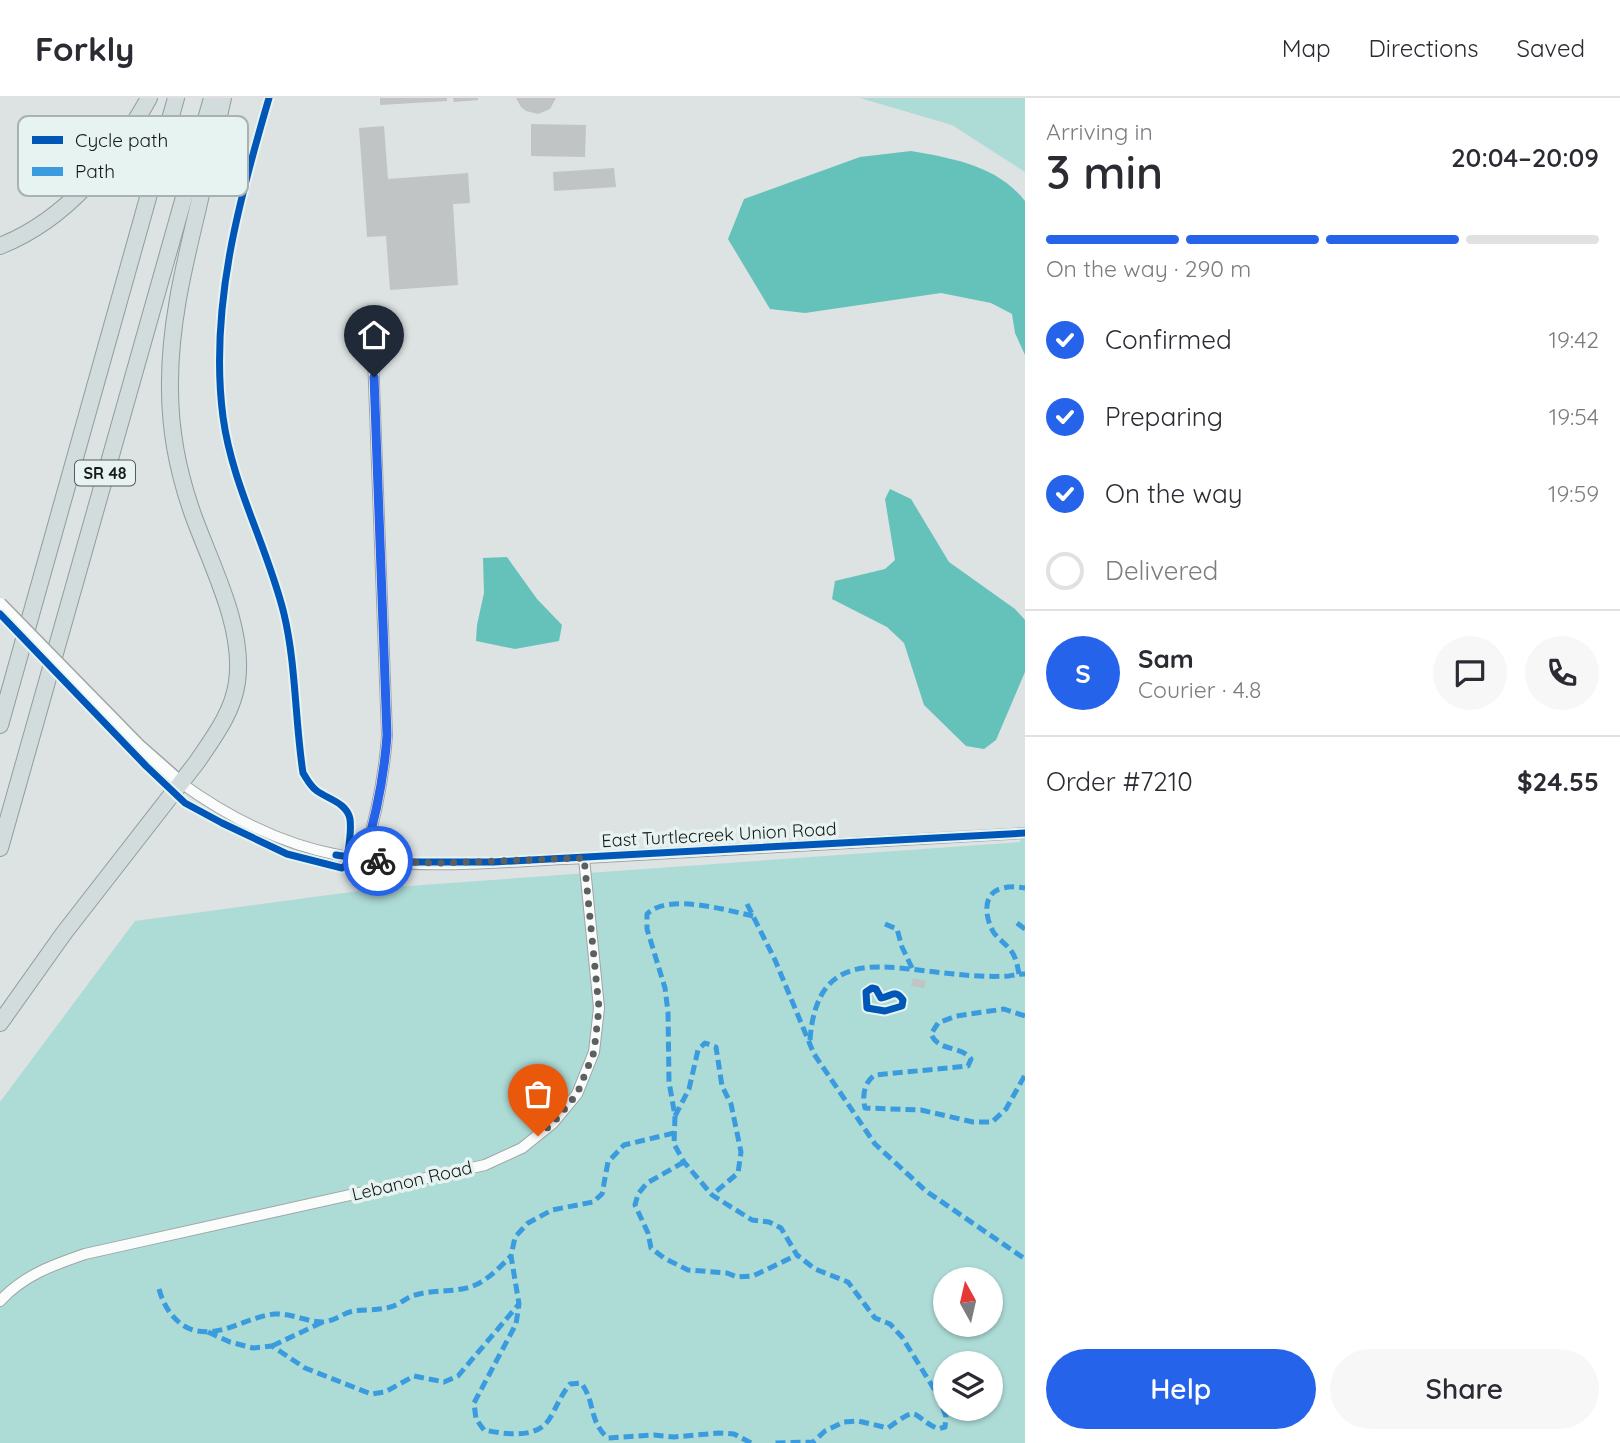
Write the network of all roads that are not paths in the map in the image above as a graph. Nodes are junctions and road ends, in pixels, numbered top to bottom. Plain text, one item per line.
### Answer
1 (149, 98) edge
2 (176, 98) edge
3 (212, 98) edge
4 (223, 98) edge
5 (139, 116) edge
6 (171, 116) edge
7 (207, 116) edge
8 (219, 116) edge
9 (75, 196) edge
10 (148, 196) edge
11 (184, 196) edge
12 (201, 196) edge
13 (0, 246) edge
14 (373, 356) dead end
15 (0, 604) edge
16 (0, 725) edge
17 (181, 783) junction
18 (1025, 833) edge
19 (0, 848) edge
20 (584, 858) junction
21 (363, 859) junction
22 (0, 1023) edge
23 (0, 1301) edge

1 - 5 highway
2 - 6 highway, SR 48
3 - 7 highway, SR 48
4 - 8 highway
9 - 13 highway
10 - 16 highway, SR 48
11 - 19 highway, SR 48
12 - 17 highway
14 - 21 street
15 - 17 street, East Turtlecreek Union Road, bridge
17 - 21 street, East Turtlecreek Union Road
17 - 22 highway
18 - 20 street, East Turtlecreek Union Road
20 - 21 street, East Turtlecreek Union Road
20 - 23 street, Lebanon Road

